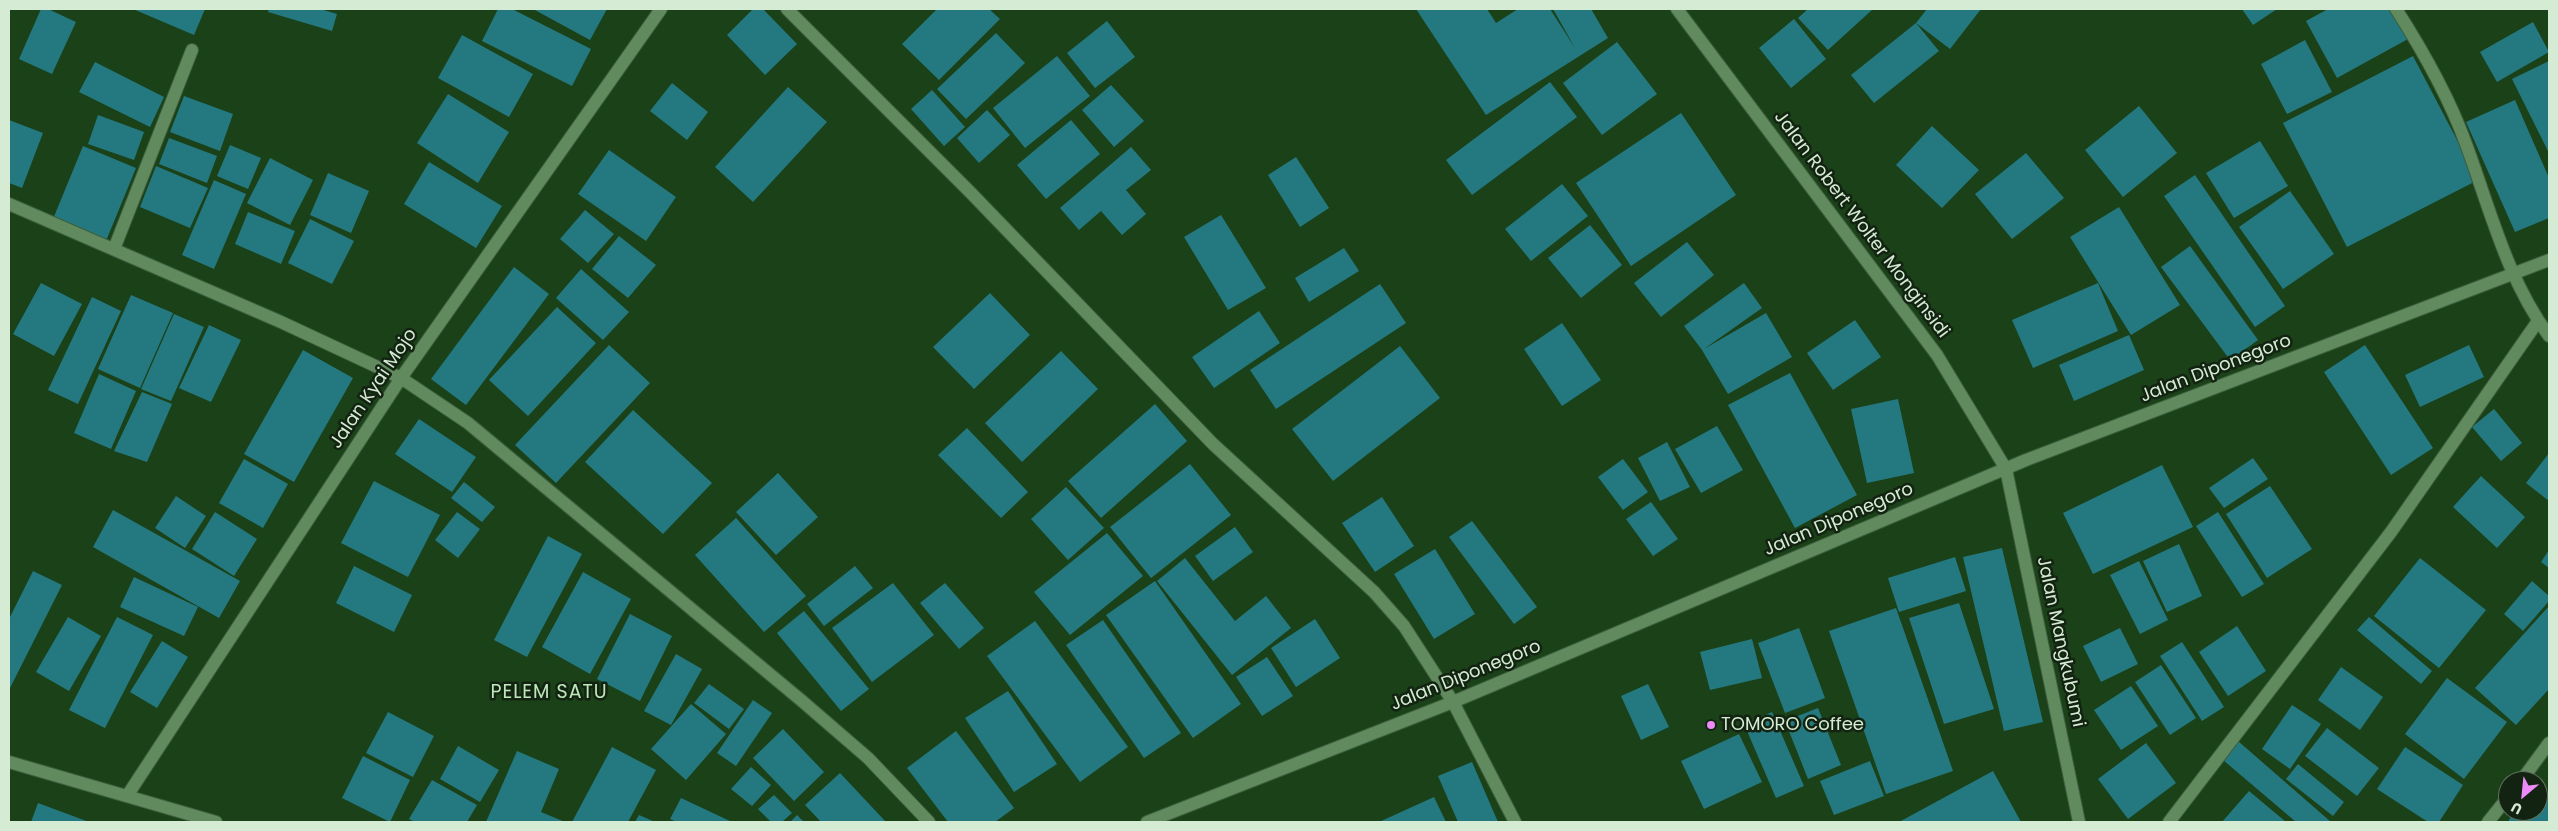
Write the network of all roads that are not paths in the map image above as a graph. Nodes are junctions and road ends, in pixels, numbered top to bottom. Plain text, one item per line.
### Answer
1 (661, 9) edge
2 (787, 9) edge
3 (1677, 9) edge
4 (2396, 9) edge
5 (192, 50) dead end
6 (9, 204) edge
7 (114, 249) junction
8 (2549, 260) edge
9 (2513, 274) junction
10 (2538, 321) junction
11 (2549, 336) edge
12 (401, 378) junction
13 (2006, 468) junction
14 (1453, 702) junction
15 (2549, 743) edge
16 (9, 762) edge
17 (2528, 771) edge
18 (127, 796) junction
19 (2498, 810) edge
20 (216, 822) edge
21 (929, 822) edge
22 (1146, 822) edge
23 (1515, 822) edge
24 (2079, 822) edge
25 (2170, 822) edge
26 (2488, 822) edge

1 - 12 street, Jalan Kyai Mojo
2 - 14 street
3 - 13 street, Jalan Robert Wolter Monginsidi
4 - 9 street
5 - 7 street
6 - 7 street
7 - 12 street
8 - 9 street, Jalan Diponegoro
9 - 10 street
9 - 13 street, Jalan Diponegoro
10 - 11 street
10 - 25 street
12 - 18 street, Jalan Kyai Mojo
12 - 21 street
13 - 14 street, Jalan Diponegoro
13 - 24 street, Jalan Mangkubumi
14 - 22 street, Jalan Diponegoro
14 - 23 street
15 - 17 street
16 - 18 street
18 - 20 street
19 - 26 street

